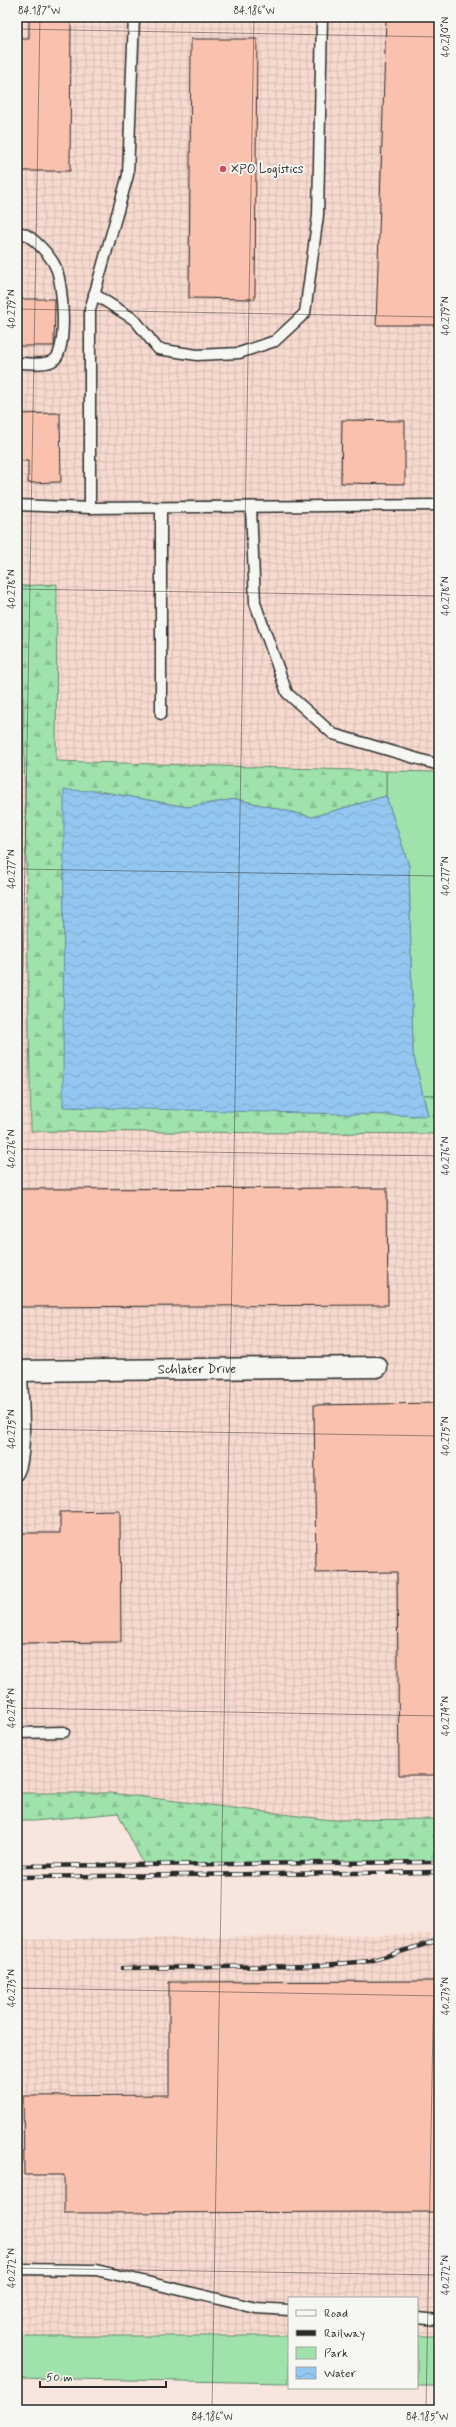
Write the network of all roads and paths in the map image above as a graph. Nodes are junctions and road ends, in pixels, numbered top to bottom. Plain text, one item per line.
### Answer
1 (134, 17) edge
2 (322, 17) edge
3 (17, 232) edge
4 (94, 294) junction
5 (17, 363) edge
6 (17, 505) edge
7 (439, 505) edge
8 (251, 507) junction
9 (90, 508) junction
10 (161, 508) junction
11 (160, 714) dead end
12 (439, 765) edge
13 (377, 1367) dead end
14 (19, 1371) edge
15 (17, 1475) edge
16 (64, 1732) dead end
17 (17, 1733) edge
18 (17, 2269) edge
19 (288, 2310) edge
20 (418, 2318) edge
21 (439, 2320) edge

1 - 4 lane
2 - 4 lane
3 - 5 lane
4 - 9 lane
6 - 9 lane
7 - 8 lane
8 - 10 lane
8 - 12 lane
9 - 10 lane
10 - 11 lane
13 - 14 street, Schlater Drive
14 - 15 lane
16 - 17 lane
18 - 19 lane
20 - 21 lane

